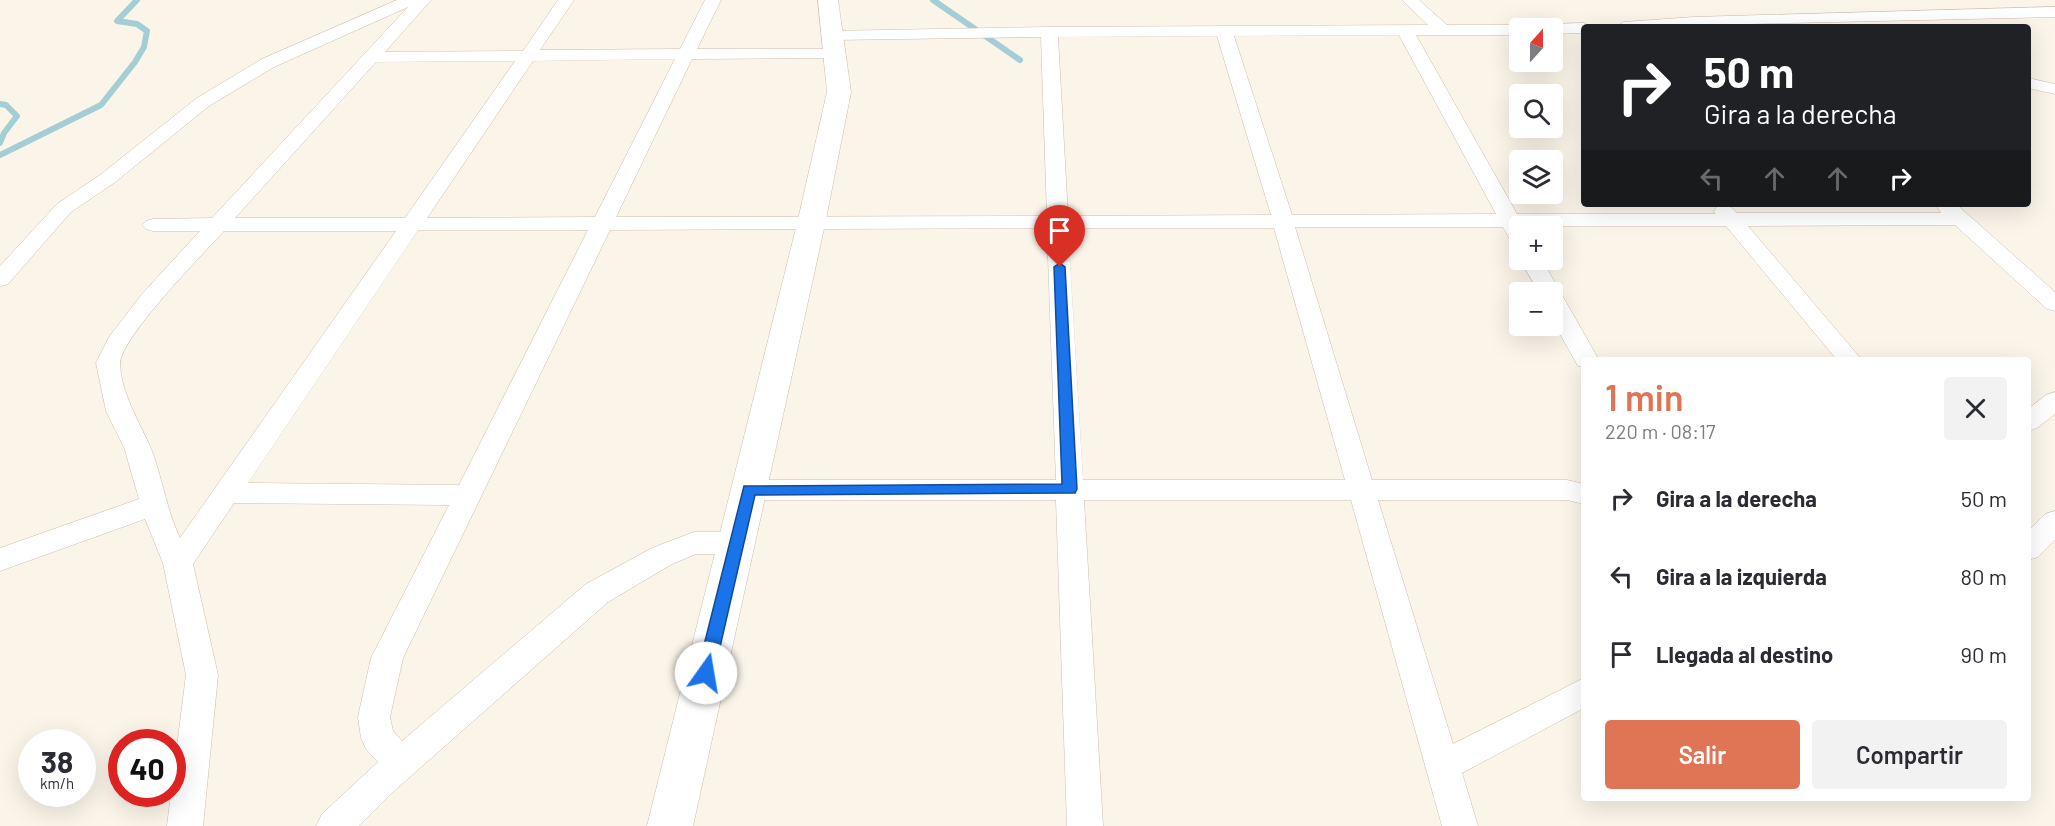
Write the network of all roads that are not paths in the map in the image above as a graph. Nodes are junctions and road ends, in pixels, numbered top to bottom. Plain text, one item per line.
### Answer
1 (414, 0) edge
2 (423, 0) edge
3 (566, 0) edge
4 (713, 0) edge
5 (828, 0) edge
6 (1410, 0) edge
7 (1745, 7) dead end
8 (2055, 12) edge
9 (1666, 24) edge
10 (1763, 24) edge
11 (1509, 30) edge
12 (1563, 30) edge
13 (1224, 31) junction
14 (1405, 31) junction
15 (1444, 31) junction
16 (1581, 31) edge
17 (1049, 32) junction
18 (834, 44) junction
19 (686, 54) junction
20 (527, 56) junction
21 (371, 57) junction
22 (2031, 84) edge
23 (2055, 89) edge
24 (1947, 207) edge
25 (1724, 212) edge
26 (1960, 219) junction
27 (1509, 220) edge
28 (1283, 221) junction
29 (1058, 222) junction
30 (602, 224) junction
31 (811, 224) junction
32 (153, 225) dead end
33 (218, 225) junction
34 (413, 225) junction
35 (1563, 225) edge
36 (1509, 229) edge
37 (0, 279) edge
38 (2055, 304) edge
39 (1563, 317) edge
40 (1585, 357) edge
41 (1847, 357) edge
42 (2055, 401) edge
43 (2031, 421) edge
44 (1070, 489) junction
45 (749, 490) junction
46 (1363, 492) junction
47 (227, 493) junction
48 (1581, 493) edge
49 (468, 495) junction
50 (154, 505) junction
51 (2055, 522) edge
52 (736, 543) junction
53 (2031, 546) edge
54 (0, 560) edge
55 (178, 563) junction
56 (1581, 694) edge
57 (400, 764) junction
58 (1443, 766) junction
59 (185, 826) edge
60 (334, 826) edge
61 (670, 826) edge
62 (1085, 826) edge
63 (1460, 826) edge

1 - 37 street
2 - 21 street
3 - 20 street
4 - 19 street
5 - 18 street
6 - 15 street
7 - 10 street
8 - 10 street
9 - 10 street
11 - 15 street
12 - 16 street
13 - 14 street
13 - 17 street
13 - 28 street
14 - 15 street
14 - 27 street
17 - 18 street
17 - 29 street
18 - 19 street
18 - 31 street
19 - 20 street
19 - 30 street
20 - 21 street
20 - 34 street
21 - 33 street
22 - 23 street
24 - 26 street
25 - 26 street
25 - 35 street
25 - 41 street
26 - 38 street
28 - 29 street
28 - 36 street
28 - 46 street
29 - 31 street
29 - 44 street
30 - 31 street
30 - 34 street
30 - 49 street
31 - 45 street
32 - 33 street
33 - 34 street
33 - 50 street
34 - 47 street
39 - 40 street
42 - 43 street
44 - 45 street
44 - 46 street
44 - 62 street
45 - 52 street
46 - 48 street
46 - 58 street
47 - 49 street
47 - 55 street
49 - 57 street
50 - 54 street
50 - 55 street
51 - 53 street
52 - 57 street
52 - 61 street
55 - 59 street
56 - 58 street
57 - 60 street
58 - 63 street

